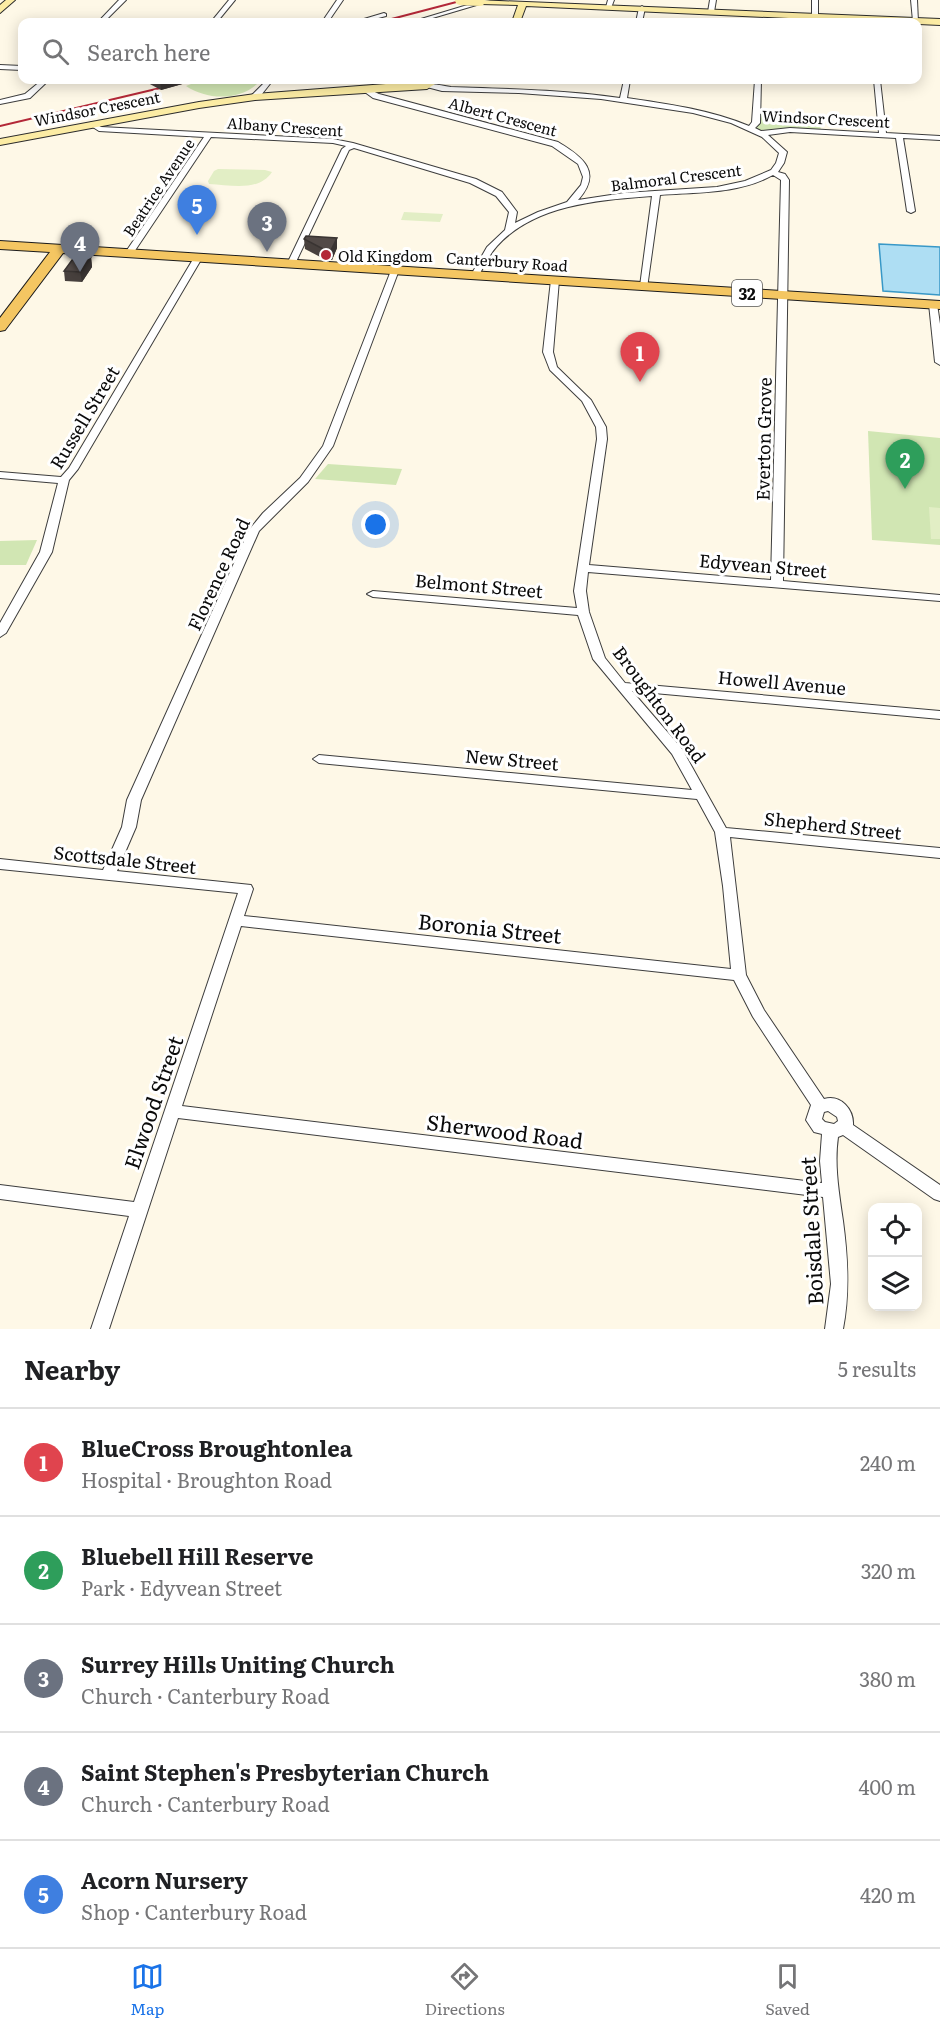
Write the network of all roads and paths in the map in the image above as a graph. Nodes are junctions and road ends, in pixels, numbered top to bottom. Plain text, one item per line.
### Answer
1 (11, 0) edge
2 (123, 0) edge
3 (232, 0) edge
4 (340, 0) edge
5 (460, 0) edge
6 (713, 0) edge
7 (815, 0) edge
8 (914, 0) edge
9 (484, 1) edge
10 (523, 3) junction
11 (610, 3) edge
12 (642, 8) junction
13 (0, 10) edge
14 (711, 12) junction
15 (384, 15) dead end
16 (815, 16) junction
17 (105, 18) edge
18 (217, 18) edge
19 (328, 18) edge
20 (372, 18) edge
21 (427, 18) edge
22 (517, 18) edge
23 (640, 18) edge
24 (760, 18) edge
25 (837, 18) edge
26 (916, 18) edge
27 (922, 21) edge
28 (940, 22) edge
29 (0, 67) edge
30 (18, 68) edge
31 (41, 84) edge
32 (267, 84) edge
33 (416, 84) edge
34 (443, 84) edge
35 (626, 84) edge
36 (758, 84) edge
37 (877, 84) edge
38 (364, 89) junction
39 (255, 98) junction
40 (622, 100) junction
41 (0, 102) edge
42 (92, 124) junction
43 (751, 128) junction
44 (763, 133) junction
45 (209, 135) junction
46 (883, 135) junction
47 (899, 136) junction
48 (940, 138) edge
49 (0, 142) edge
50 (353, 145) junction
51 (772, 172) junction
52 (584, 191) junction
53 (656, 193) junction
54 (600, 199) junction
55 (569, 205) junction
56 (911, 211) dead end
57 (513, 212) junction
58 (534, 217) junction
59 (509, 231) junction
60 (0, 245) edge
61 (59, 249) junction
62 (129, 253) junction
63 (198, 258) junction
64 (291, 264) junction
65 (395, 270) junction
66 (475, 275) junction
67 (555, 280) junction
68 (644, 286) junction
69 (783, 295) junction
70 (936, 305) edge
71 (0, 327) edge
72 (940, 362) edge
73 (0, 475) edge
74 (64, 480) junction
75 (583, 568) junction
76 (777, 584) junction
77 (373, 594) dead end
78 (940, 598) edge
79 (583, 612) junction
80 (0, 633) edge
81 (621, 686) junction
82 (940, 715) edge
83 (319, 759) dead end
84 (702, 795) junction
85 (722, 832) junction
86 (940, 854) edge
87 (0, 864) edge
88 (108, 875) junction
89 (246, 889) joint
90 (237, 920) junction
91 (739, 975) junction
92 (820, 1106) junction
93 (173, 1111) junction
94 (837, 1129) junction
95 (831, 1191) junction
96 (0, 1192) edge
97 (940, 1194) edge
98 (138, 1210) junction
99 (100, 1329) edge
100 (834, 1329) edge

1 - 13 main road
2 - 17 street
3 - 18 street
4 - 19 street
5 - 9 main road, bridge
6 - 14 street
7 - 16 street
8 - 26 street
9 - 10 main road
9 - 21 street
10 - 11 main road
10 - 22 main road
11 - 12 main road
12 - 14 main road
12 - 23 street
14 - 24 main road
15 - 20 street
16 - 24 main road
16 - 25 main road
27 - 28 main road
29 - 30 street
31 - 41 street
32 - 39 street
33 - 38 main road, Windsor Crescent
34 - 40 street, Windsor Crescent
35 - 40 street
36 - 43 street
37 - 46 street
38 - 39 main road, Windsor Crescent
38 - 52 street, Albert Crescent
39 - 42 main road, Windsor Crescent
40 - 43 street, Windsor Crescent
42 - 45 street, Albany Crescent
42 - 49 main road, Windsor Crescent
43 - 44 street, Windsor Crescent
44 - 46 street, Windsor Crescent
44 - 51 street
45 - 50 street, Albany Crescent
45 - 62 street, Beatrice Avenue
46 - 47 street, Windsor Crescent
47 - 48 street, Windsor Crescent
47 - 56 street
50 - 57 street, Albany Crescent
50 - 64 street
51 - 53 street, Balmoral Crescent
51 - 69 street, Everton Grove
52 - 54 street, Balmoral Crescent
52 - 55 street
53 - 54 street, Balmoral Crescent
53 - 68 street
54 - 55 street, Balmoral Crescent
55 - 58 street, Balmoral Crescent
57 - 58 street
57 - 59 street
58 - 59 street, Balmoral Crescent
59 - 66 street, Balmoral Crescent
60 - 61 main road, Canterbury Road / 32
61 - 62 main road, Canterbury Road / 32
61 - 71 main road
62 - 63 main road, Canterbury Road / 32
63 - 64 main road, Canterbury Road / 32
63 - 74 street, Russell Street
64 - 65 main road, Canterbury Road / 32
65 - 66 main road, Canterbury Road / 32
65 - 88 street, Florence Road
66 - 67 main road, Canterbury Road / 32
67 - 68 main road, Canterbury Road / 32
67 - 75 street, Broughton Road
68 - 69 main road, Canterbury Road / 32
69 - 70 main road, Canterbury Road / 32
69 - 76 street, Everton Grove
70 - 72 street
73 - 74 street
74 - 80 street, Russell Street
75 - 76 street, Edyvean Street
75 - 79 street, Broughton Road
76 - 78 street, Edyvean Street
77 - 79 street, Belmont Street
79 - 81 street, Broughton Road
81 - 82 street, Howell Avenue
81 - 84 street, Broughton Road
83 - 84 street, New Street
84 - 85 street, Broughton Road
85 - 86 street, Shepherd Street
85 - 91 street, Broughton Road
87 - 88 street, Scottsdale Street
88 - 89 street, Scottsdale Street
89 - 90 street, Elwood Street
90 - 91 street, Boronia Street
90 - 93 street, Elwood Street
91 - 92 street, Broughton Road
92 - 94 street
92 - 94 street
93 - 95 street, Sherwood Road
93 - 98 street, Elwood Street
94 - 95 street, Boisdale Street
94 - 97 street
95 - 100 street, Boisdale Street
96 - 98 street
98 - 99 street, Elwood Street

